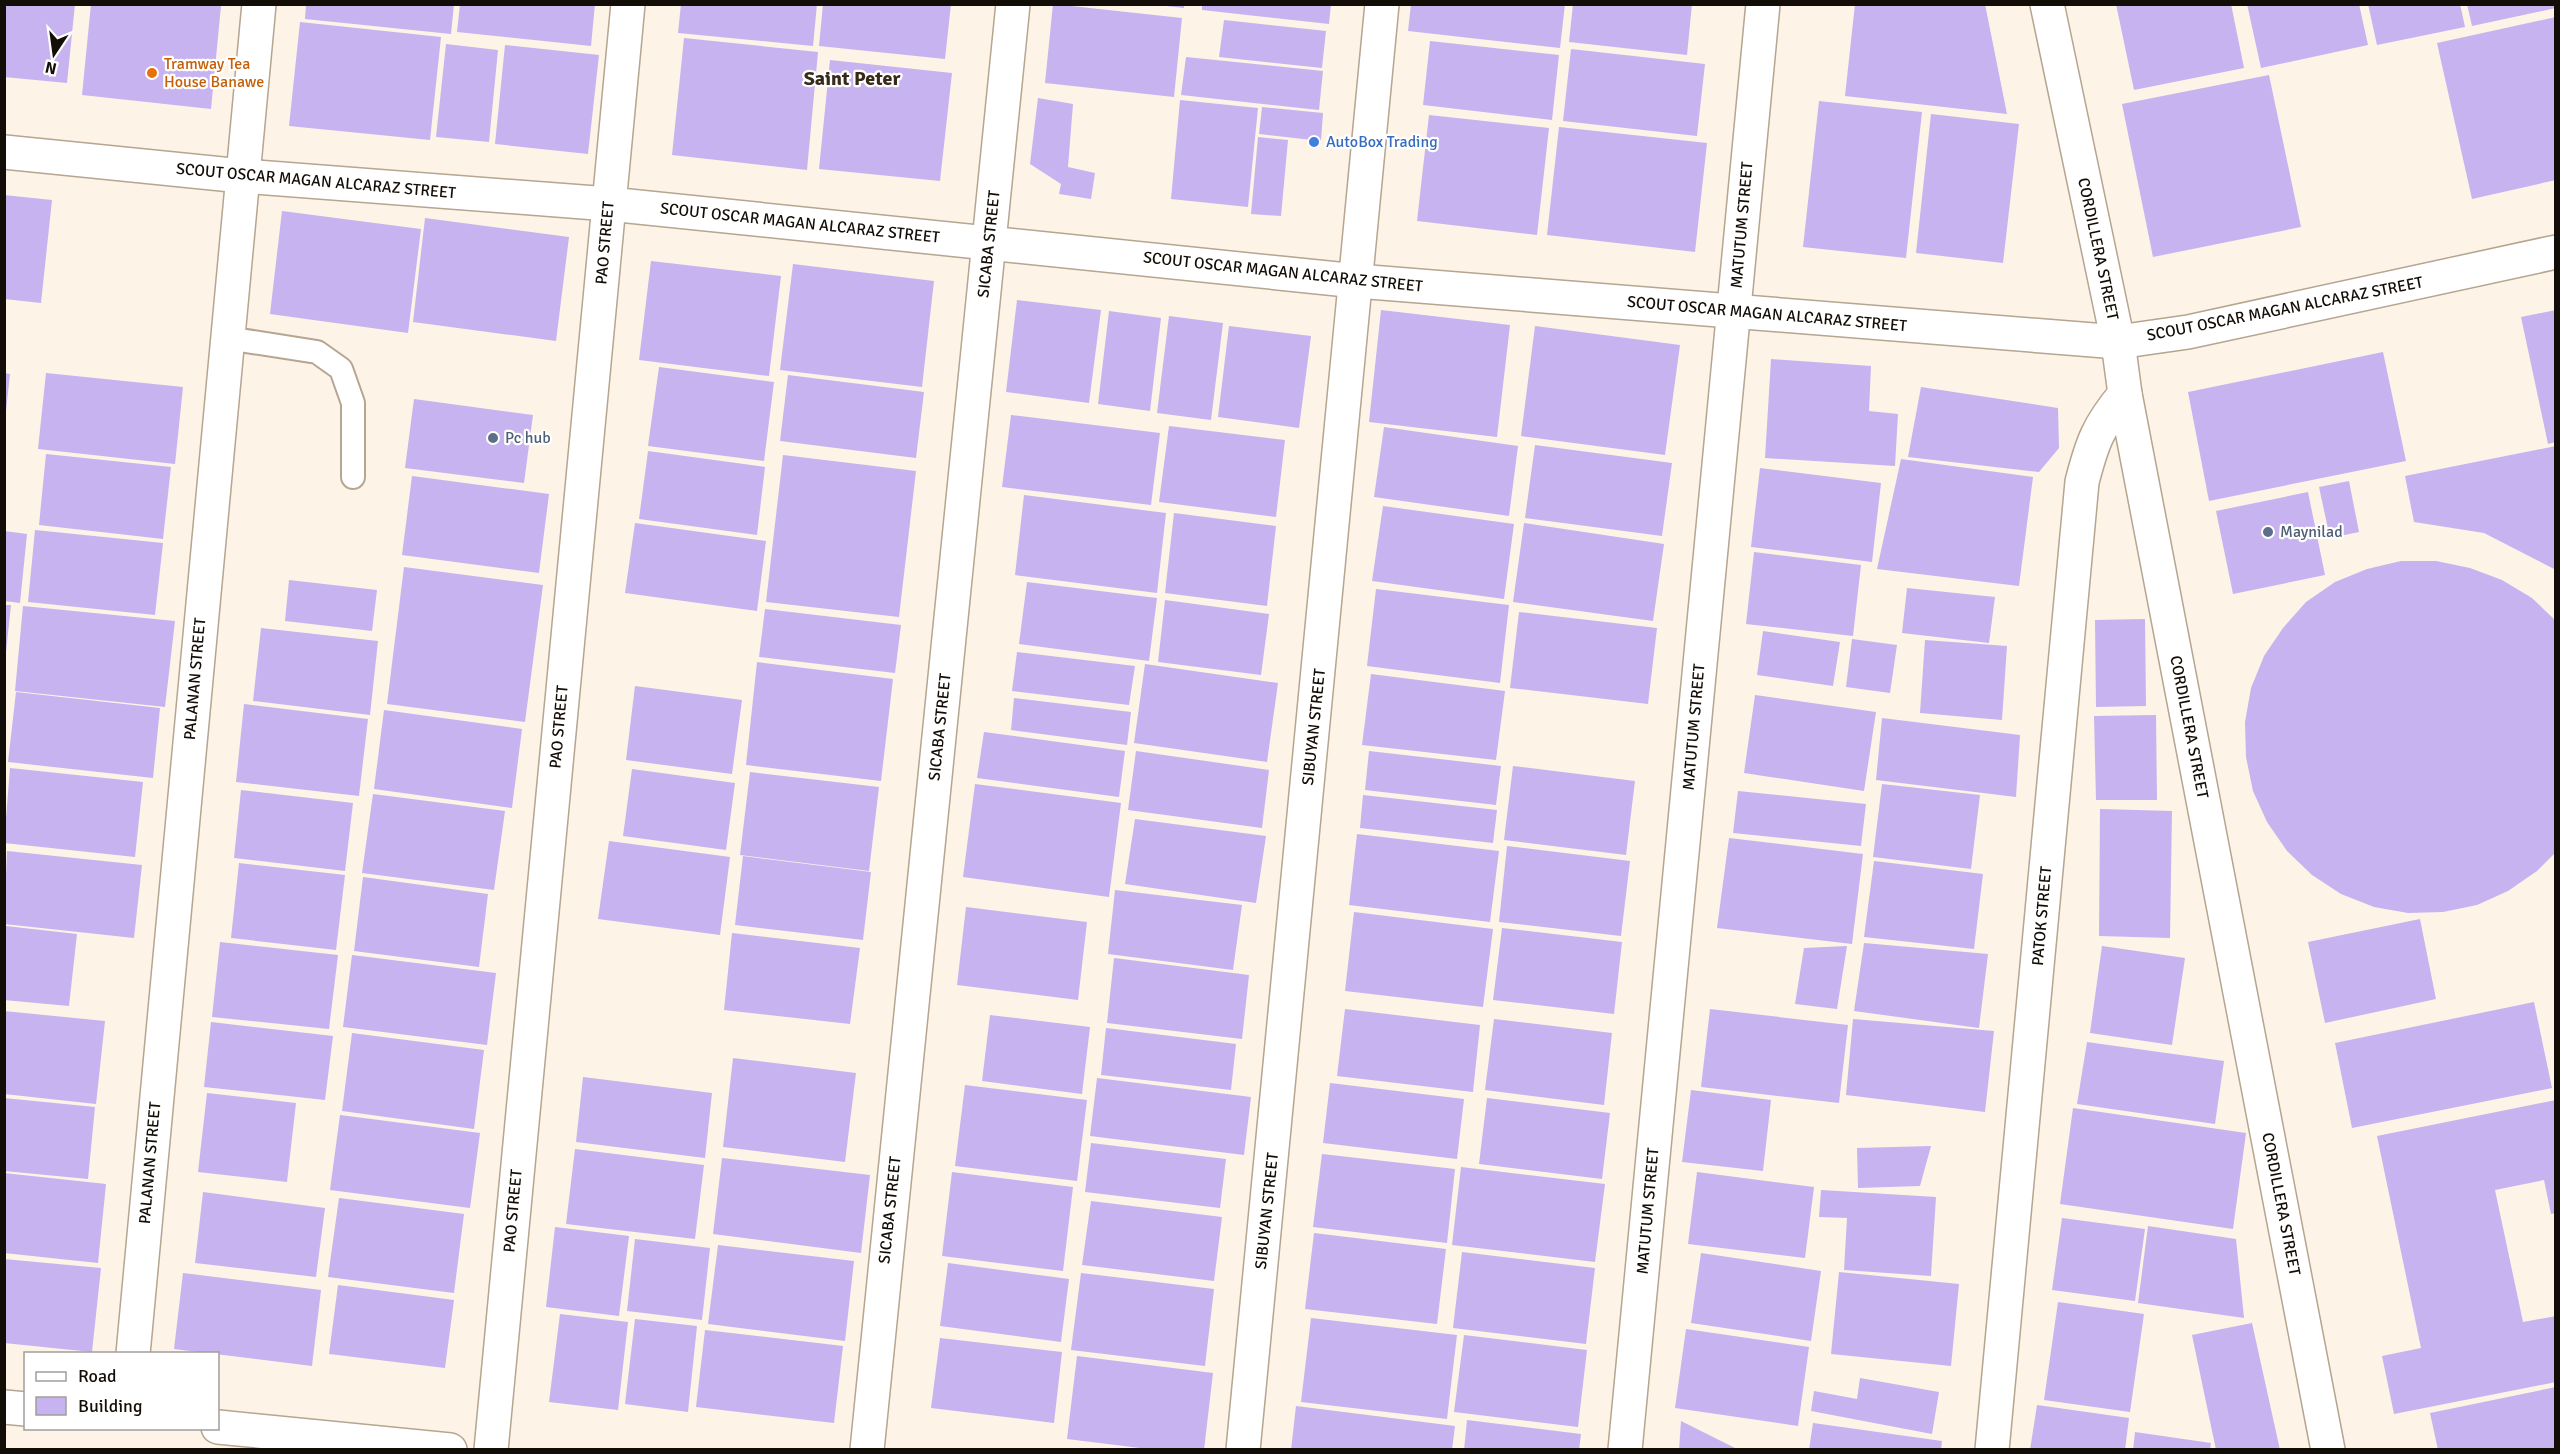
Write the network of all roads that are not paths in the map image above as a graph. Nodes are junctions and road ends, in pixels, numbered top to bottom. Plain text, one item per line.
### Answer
1 (259, 4) edge
2 (628, 4) edge
3 (1013, 4) edge
4 (1382, 4) edge
5 (1763, 4) edge
6 (2047, 4) edge
7 (4, 152) edge
8 (242, 176) junction
9 (609, 204) junction
10 (990, 242) junction
11 (2556, 252) edge
12 (1357, 281) junction
13 (1734, 311) junction
14 (227, 338) junction
15 (2118, 342) junction
16 (2125, 394) junction
17 (352, 477) dead end
18 (133, 1352) edge
19 (4, 1407) edge
20 (24, 1409) edge
21 (219, 1427) edge
22 (450, 1449) edge
23 (491, 1449) edge
24 (867, 1449) edge
25 (1244, 1449) edge
26 (1625, 1449) edge
27 (1992, 1449) edge
28 (2328, 1449) edge

1 - 8 street, PALANAN STREET
2 - 9 street, PAO STREET
3 - 10 street, SICABA STREET
4 - 12 street, SIBUYAN STREET
5 - 13 street, MATUTUM STREET
6 - 15 street, CORDILLERA STREET
7 - 8 street, SCOUT OSCAR MAGAN ALCARAZ STREET
8 - 9 street, SCOUT OSCAR MAGAN ALCARAZ STREET
8 - 14 street, PALANAN STREET
9 - 10 street, SCOUT OSCAR MAGAN ALCARAZ STREET
9 - 23 street, PAO STREET
10 - 12 street, SCOUT OSCAR MAGAN ALCARAZ STREET
10 - 24 street, SICABA STREET
11 - 15 street, SCOUT OSCAR MAGAN ALCARAZ STREET
12 - 13 street, SCOUT OSCAR MAGAN ALCARAZ STREET
12 - 25 street, SIBUYAN STREET
13 - 15 street, SCOUT OSCAR MAGAN ALCARAZ STREET
13 - 26 street, MATUTUM STREET
14 - 17 lane
14 - 18 street, PALANAN STREET
15 - 16 street, CORDILLERA STREET
16 - 27 street, PATOK STREET
16 - 28 street, CORDILLERA STREET
19 - 20 street
21 - 22 street

